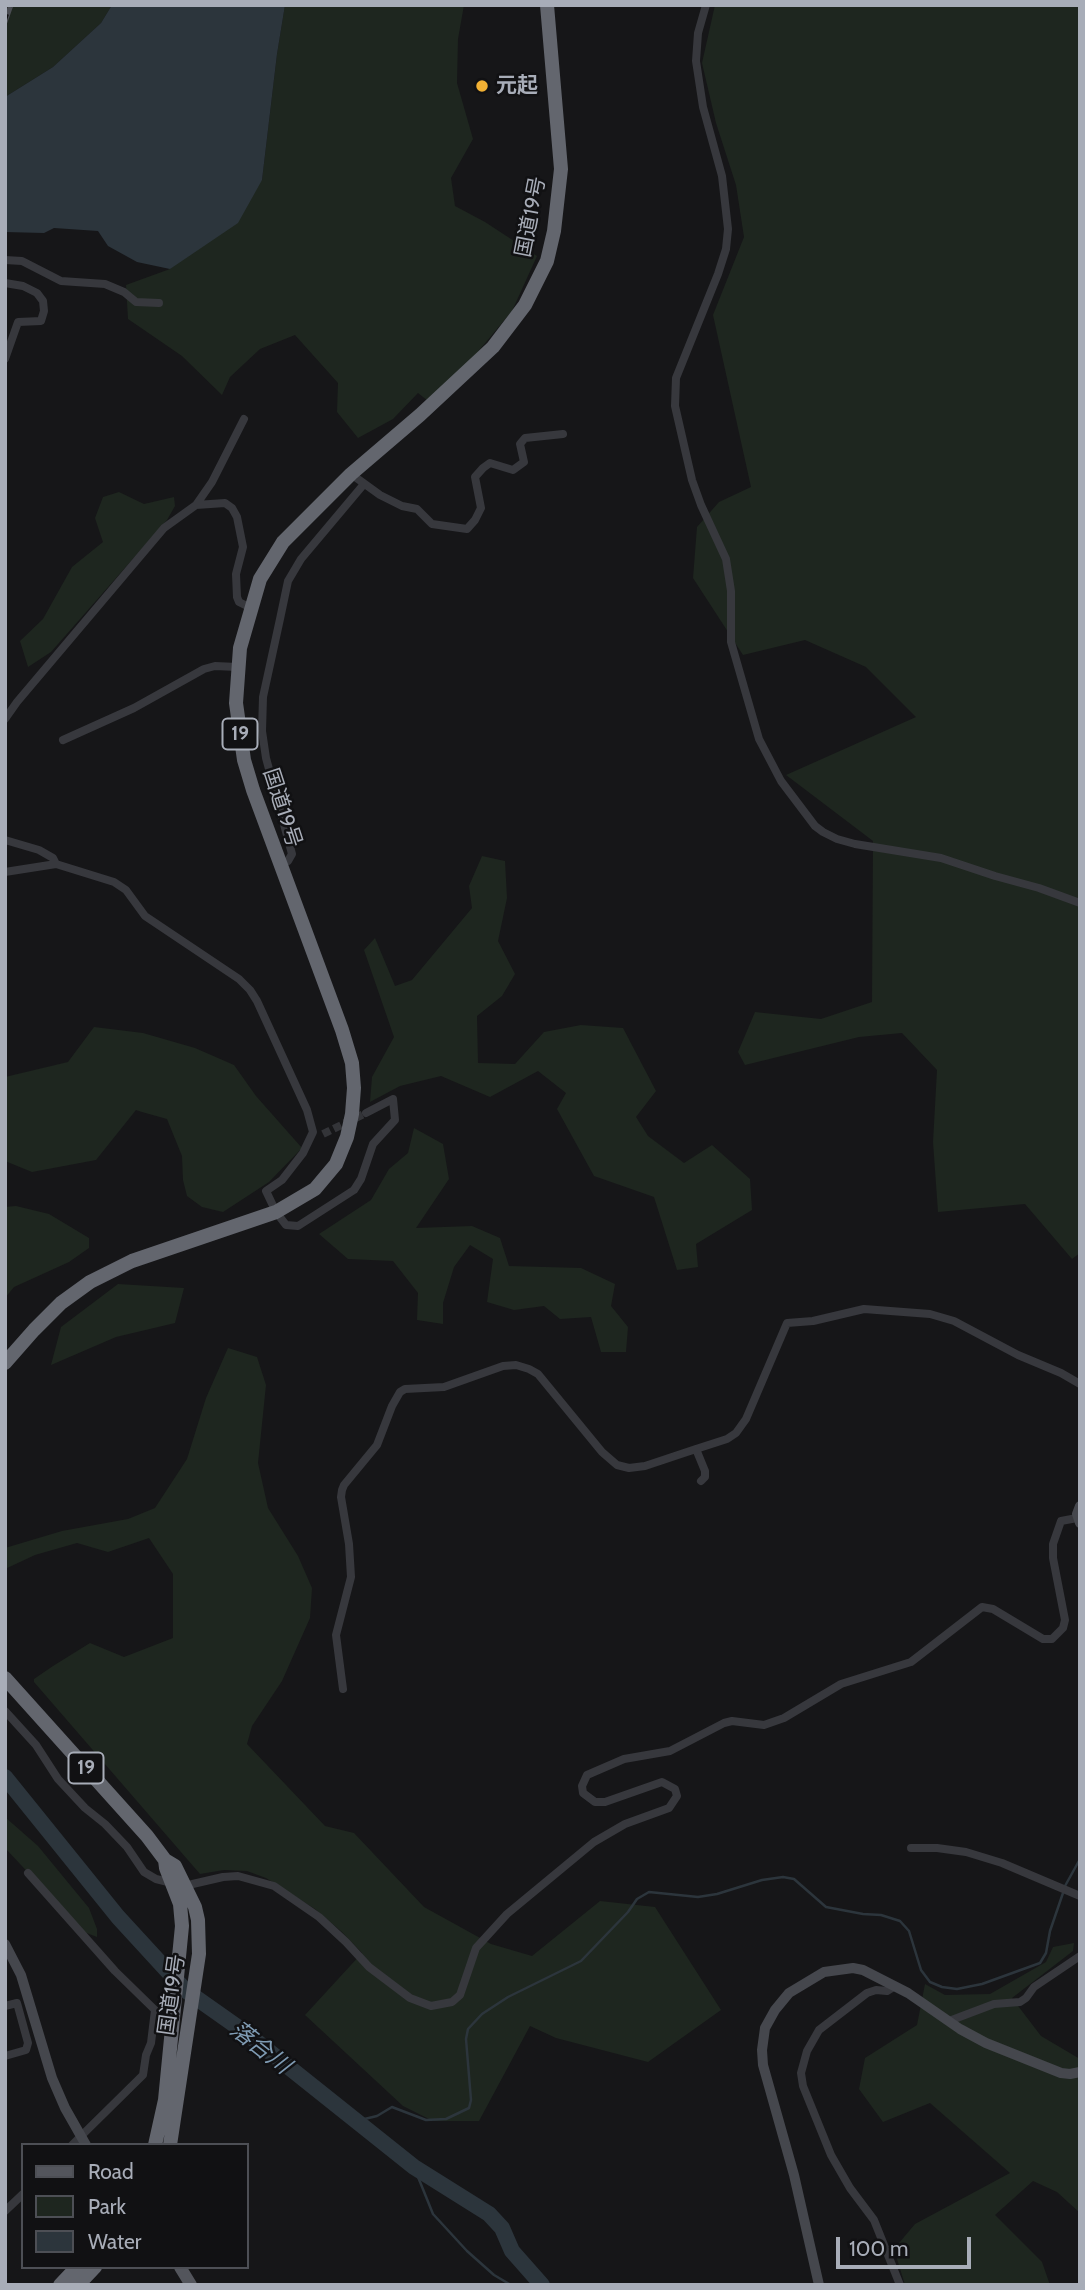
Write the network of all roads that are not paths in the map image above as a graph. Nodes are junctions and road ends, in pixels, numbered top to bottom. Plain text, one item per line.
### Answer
1 (547, 5) edge
2 (706, 5) edge
3 (5, 260) edge
4 (5, 283) edge
5 (159, 303) dead end
6 (5, 359) edge
7 (244, 419) dead end
8 (563, 434) dead end
9 (351, 474) junction
10 (364, 484) junction
11 (196, 505) junction
12 (251, 608) junction
13 (237, 667) junction
14 (5, 719) edge
15 (63, 740) dead end
16 (5, 840) edge
17 (56, 864) junction
18 (279, 865) junction
19 (5, 872) edge
20 (1080, 903) edge
21 (366, 1114) tunnel mouth
22 (313, 1132) junction
23 (323, 1134) tunnel mouth
24 (276, 1212) junction
25 (5, 1363) edge
26 (1080, 1384) edge
27 (696, 1449) junction
28 (701, 1482) dead end
29 (1080, 1506) edge
30 (1079, 1521) edge
31 (5, 1678) edge
32 (343, 1689) dead end
33 (5, 1711) edge
34 (911, 1848) dead end
35 (166, 1860) junction
36 (28, 1873) dead end
37 (171, 1883) junction
38 (187, 1886) junction
39 (1076, 1894) edge
40 (5, 1944) edge
41 (1080, 1956) edge
42 (895, 1986) junction
43 (5, 2007) edge
44 (949, 2021) junction
45 (5, 2056) edge
46 (1080, 2072) edge
47 (80, 2142) edge
48 (155, 2143) edge
49 (170, 2143) edge
50 (21, 2196) edge
51 (5, 2211) edge
52 (75, 2269) edge
53 (93, 2269) edge
54 (181, 2269) edge
55 (60, 2285) edge
56 (78, 2285) edge
57 (191, 2285) edge
58 (819, 2285) edge
59 (901, 2285) edge

1 - 9 highway, 国道19号 / 19
2 - 20 street
3 - 5 street
4 - 6 street
7 - 11 street
8 - 10 street
9 - 10 street
9 - 12 highway, 国道19号 / 19
10 - 18 street
11 - 12 street
11 - 14 street
12 - 13 highway, 国道19号 / 19
13 - 15 street
13 - 18 highway, 国道19号 / 19
16 - 17 street
17 - 19 street
17 - 22 street
18 - 24 highway, 国道19号 / 19
21 - 24 street
22 - 23 street
22 - 24 street
24 - 25 highway, 国道19号 / 19
26 - 27 street
27 - 28 street
27 - 32 street
29 - 30 street
30 - 38 street
31 - 35 highway, 国道19号 / 19
33 - 37 street
34 - 39 street
35 - 37 highway, 国道19号 / 19
35 - 38 highway, 国道19号 / 19
36 - 47 street
37 - 38 street
37 - 48 highway, 国道19号 / 19
38 - 49 highway, 国道19号 / 19
40 - 47 street
41 - 44 street
42 - 44 street
42 - 58 street
42 - 59 street
43 - 45 street
44 - 46 street
50 - 51 street
52 - 55 highway
53 - 56 highway
54 - 57 main road

